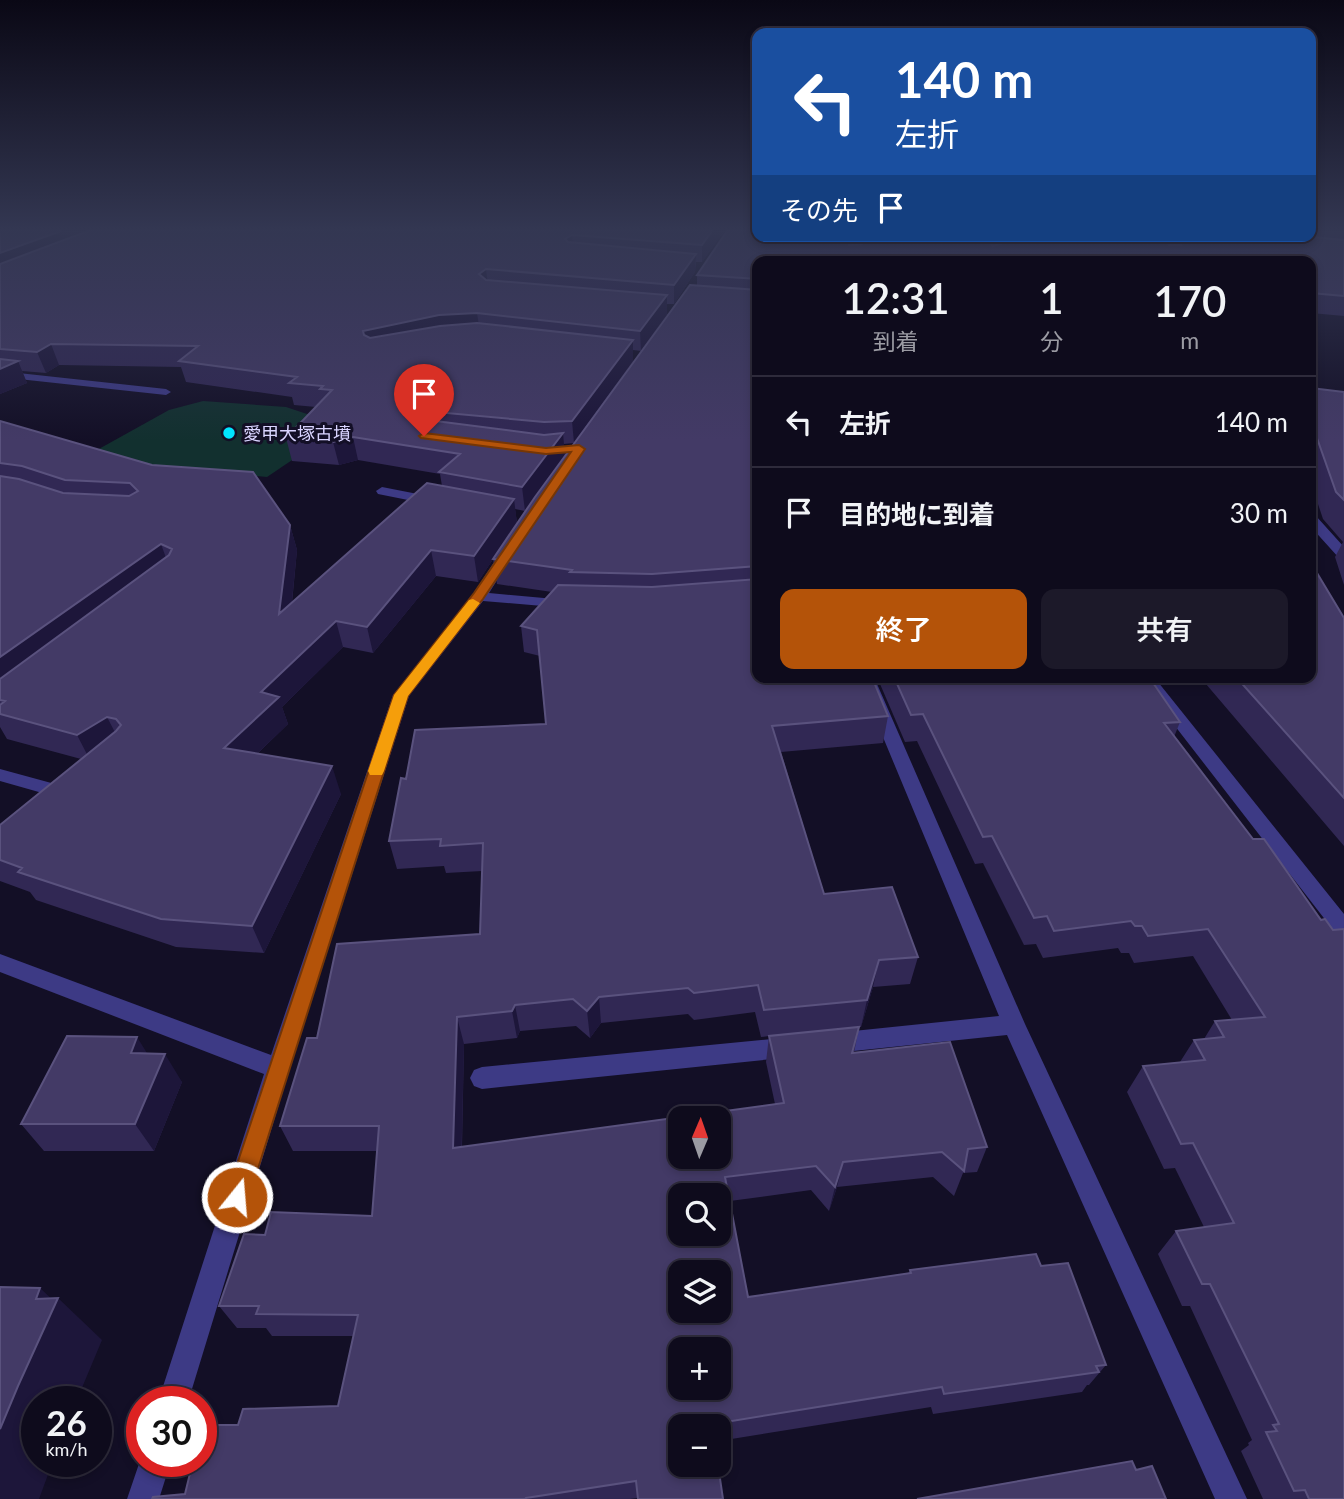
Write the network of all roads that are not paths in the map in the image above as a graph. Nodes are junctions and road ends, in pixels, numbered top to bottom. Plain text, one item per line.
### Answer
1 (0, 374) edge
2 (133, 389) junction
3 (166, 392) dead end
4 (121, 398) dead end
5 (382, 491) dead end
6 (449, 504) edge
7 (1316, 524) edge
8 (514, 541) edge
9 (1344, 555) edge
10 (479, 596) junction
11 (579, 604) edge
12 (869, 683) edge
13 (1149, 683) edge
14 (0, 775) edge
15 (81, 779) edge
16 (60, 792) junction
17 (40, 808) edge
18 (1344, 929) edge
19 (0, 963) edge
20 (1014, 1024) junction
21 (278, 1068) junction
22 (482, 1078) dead end
23 (178, 1386) edge
24 (150, 1477) edge
25 (143, 1499) edge
26 (1231, 1499) edge

1 - 2 street
2 - 3 street
2 - 4 street
5 - 6 street
7 - 9 street
8 - 10 street
10 - 11 street
10 - 21 street
12 - 20 street
13 - 18 street
14 - 16 street
15 - 16 street
16 - 17 street
19 - 21 street
20 - 22 street
20 - 26 street
21 - 23 street
24 - 25 street

